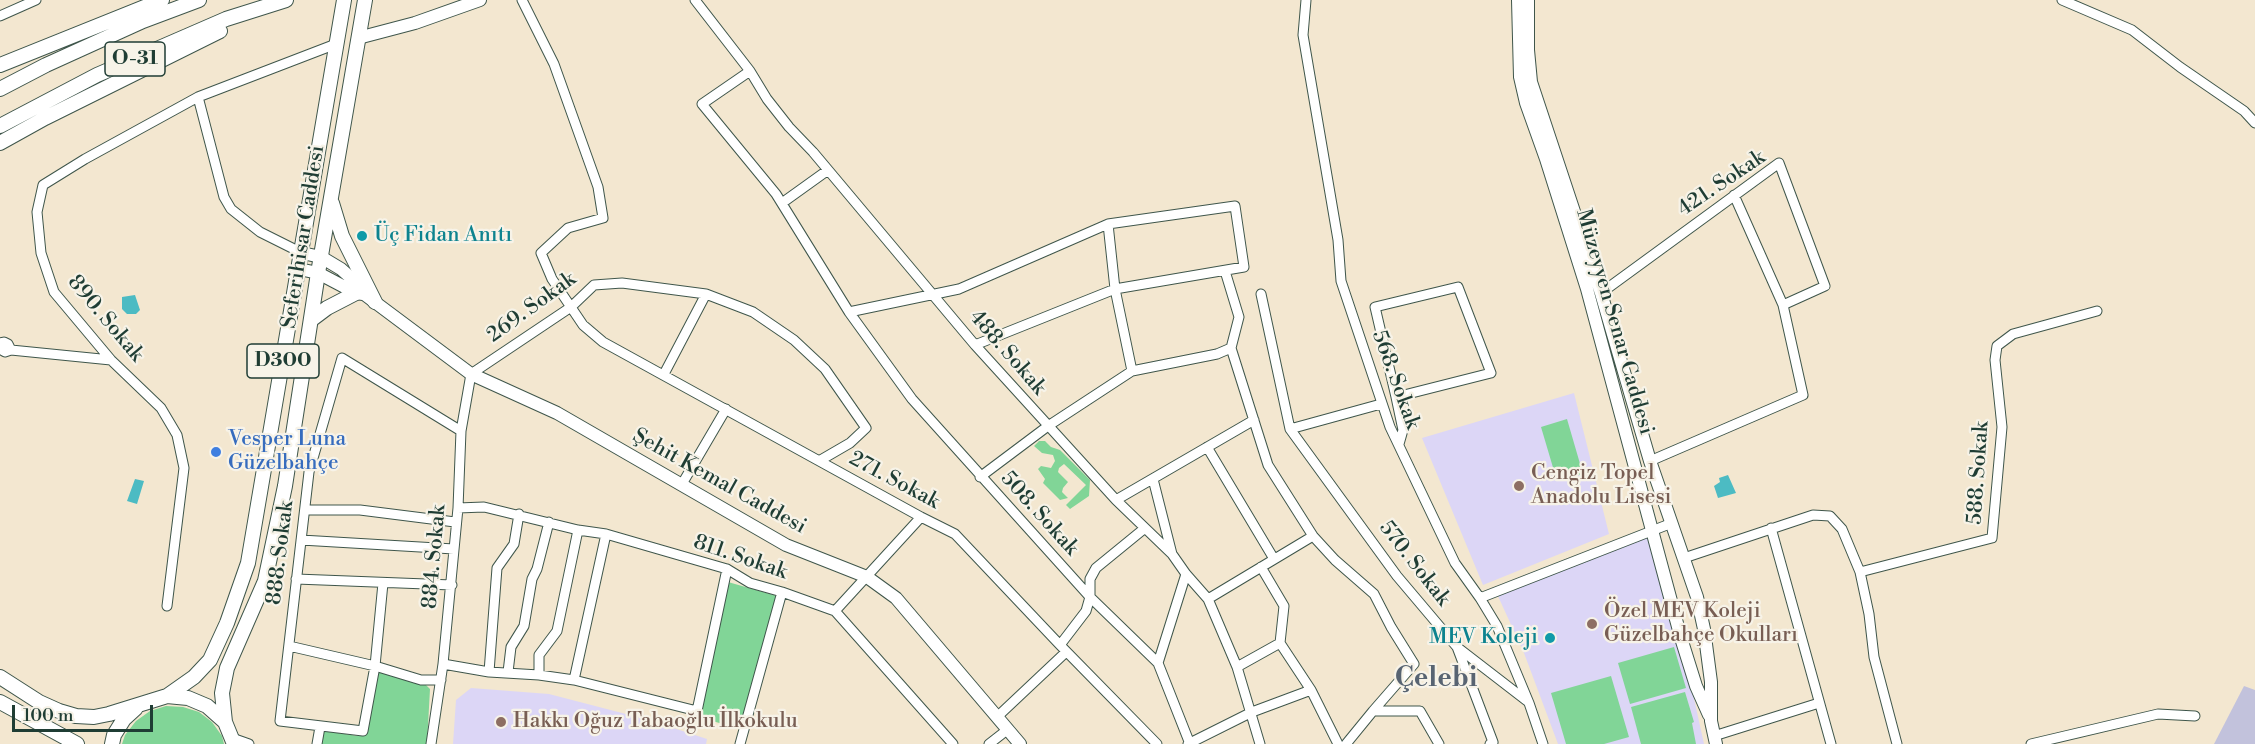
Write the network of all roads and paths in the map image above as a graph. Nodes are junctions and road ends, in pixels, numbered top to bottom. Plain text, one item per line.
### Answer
1 (36, 0) edge
2 (162, 0) edge
3 (199, 0) edge
4 (344, 0) edge
5 (365, 0) edge
6 (480, 0) edge
7 (522, 0) edge
8 (695, 0) edge
9 (1306, 0) edge
10 (1518, 0) edge
11 (1528, 0) edge
12 (2062, 0) edge
13 (281, 2) edge
14 (0, 16) edge
15 (358, 38) junction
16 (336, 44) junction
17 (0, 65) edge
18 (750, 71) junction
19 (0, 89) edge
20 (198, 98) junction
21 (2255, 123) edge
22 (0, 126) edge
23 (0, 143) edge
24 (828, 170) junction
25 (1734, 195) junction
26 (331, 198) junction
27 (782, 203) junction
28 (1108, 224) junction
29 (302, 253) junction
30 (321, 257) junction
31 (299, 269) junction
32 (1225, 271) junction
33 (318, 273) junction
34 (1115, 289) junction
35 (1601, 293) junction
36 (706, 294) junction
37 (1261, 294) dead end
38 (933, 295) junction
39 (365, 297) junction
40 (1783, 304) junction
41 (571, 307) junction
42 (2097, 311) dead end
43 (849, 312) junction
44 (311, 320) junction
45 (0, 344) edge
46 (975, 345) junction
47 (1231, 348) junction
48 (0, 350) edge
49 (11, 350) junction
50 (111, 360) junction
51 (1132, 371) junction
52 (471, 374) junction
53 (664, 374) junction
54 (1396, 397) junction
55 (1382, 404) junction
56 (726, 409) junction
57 (1254, 420) junction
58 (1048, 426) junction
59 (1290, 429) junction
60 (461, 431) junction
61 (1399, 444) junction
62 (1207, 447) junction
63 (819, 461) junction
64 (1650, 461) junction
65 (980, 477) junction
66 (1153, 479) junction
67 (682, 484) junction
68 (1116, 500) junction
69 (458, 508) junction
70 (305, 510) junction
71 (519, 514) junction
72 (921, 517) junction
73 (455, 522) junction
74 (549, 522) junction
75 (1672, 523) junction
76 (1145, 528) junction
77 (1771, 528) junction
78 (578, 530) junction
79 (1652, 531) junction
80 (606, 534) junction
81 (1313, 536) junction
82 (301, 540) junction
83 (454, 549) junction
84 (1172, 554) junction
85 (1684, 558) junction
86 (1274, 559) junction
87 (1261, 567) junction
88 (727, 569) junction
89 (1860, 572) junction
90 (1186, 574) junction
91 (867, 577) junction
92 (296, 579) junction
93 (383, 583) junction
94 (452, 585) junction
95 (782, 592) junction
96 (1090, 597) junction
97 (1480, 598) junction
98 (1208, 599) junction
99 (167, 606) dead end
100 (835, 611) junction
101 (1280, 643) junction
102 (289, 646) junction
103 (1457, 647) junction
104 (1063, 649) junction
105 (1158, 663) junction
106 (443, 664) junction
107 (375, 666) junction
108 (1237, 667) junction
109 (489, 672) junction
110 (508, 672) junction
111 (539, 675) junction
112 (0, 677) edge
113 (441, 680) junction
114 (574, 681) junction
115 (1311, 690) junction
116 (167, 696) junction
117 (0, 702) edge
118 (1529, 703) junction
119 (1819, 703) junction
120 (137, 707) junction
121 (1373, 711) junction
122 (1252, 712) junction
123 (2195, 716) dead end
124 (997, 717) junction
125 (1712, 721) junction
126 (225, 722) junction
127 (320, 727) junction
128 (1007, 730) junction
129 (1715, 740) edge
130 (233, 741) edge
131 (77, 744) edge
132 (112, 744) edge
133 (249, 744) edge
134 (317, 744) edge
135 (431, 744) edge
136 (740, 744) edge
137 (953, 744) edge
138 (989, 744) edge
139 (1020, 744) edge
140 (1157, 744) edge
141 (1190, 744) edge
142 (1260, 744) edge
143 (1338, 744) edge
144 (1346, 744) edge
145 (1439, 744) edge
146 (1490, 744) edge
147 (1543, 744) edge
148 (1831, 744) edge
149 (1897, 744) edge
150 (2031, 744) edge

1 - 14 street
2 - 17 highway
3 - 19 highway, O-31
4 - 16 highway, Seferihisar Caddesi / D300
5 - 15 highway, Seferihisar Caddesi / D300
6 - 15 main road
7 - 41 street, 271. Sokak
8 - 18 street, 488. Sokak
9 - 55 street, 568. Sokak
10 - 79 main road, Müzeyyen Senar Caddesi
11 - 35 main road, Müzeyyen Senar Caddesi
12 - 21 street
13 - 22 highway, O-31
13 - 23 highway
15 - 26 highway, Seferihisar Caddesi / D300
16 - 20 street, 890. Sokak
16 - 29 highway, Seferihisar Caddesi / D300
18 - 24 street, 488. Sokak
18 - 27 street, 508. Sokak
20 - 29 street
20 - 50 street, 890. Sokak
24 - 27 street
24 - 38 street, 488. Sokak
25 - 35 street, 421. Sokak
25 - 40 street
25 - 40 street, 421. Sokak
26 - 30 highway, Seferihisar Caddesi / D300
26 - 39 highway
27 - 43 street, 508. Sokak
28 - 32 street
28 - 34 street
28 - 38 street
29 - 30 main road, Şehit Kemal Caddesi
29 - 31 highway, Seferihisar Caddesi / D300
30 - 33 highway, Seferihisar Caddesi / D300
30 - 39 main road, Şehit Kemal Caddesi
31 - 33 main road, Şehit Kemal Caddesi
31 - 116 highway, Seferihisar Caddesi / D300
32 - 34 street
32 - 47 street
33 - 39 main road, Şehit Kemal Caddesi
33 - 44 highway, Seferihisar Caddesi / D300
34 - 46 street
34 - 51 street
35 - 64 main road, Müzeyyen Senar Caddesi
36 - 41 street, 269. Sokak
36 - 53 street
36 - 63 street, 269. Sokak
37 - 59 street
38 - 43 street
38 - 46 street, 488. Sokak
39 - 44 highway
39 - 52 main road, Şehit Kemal Caddesi
40 - 64 street
41 - 52 street, 269. Sokak
41 - 53 street, 271. Sokak
42 - 89 street, 588. Sokak
43 - 65 street, 508. Sokak
44 - 126 highway, Seferihisar Caddesi / D300
45 - 49 street
46 - 58 street, 488. Sokak
47 - 51 street
47 - 57 street
48 - 49 street
49 - 50 street
50 - 99 street, 890. Sokak
51 - 58 street
52 - 60 street, 884. Sokak
52 - 67 main road, Şehit Kemal Caddesi
53 - 56 street, 271. Sokak
54 - 54 street
54 - 61 street
55 - 59 street
55 - 61 street, 568. Sokak
56 - 63 street, 271. Sokak
56 - 67 street
57 - 62 street
57 - 81 street
58 - 65 street
58 - 68 street, 488. Sokak
59 - 103 street, 570. Sokak
60 - 69 street, 884. Sokak
60 - 70 street, 888. Sokak
61 - 97 street, 568. Sokak
62 - 66 street
62 - 86 street
63 - 72 street, 271. Sokak
64 - 75 main road, Müzeyyen Senar Caddesi
65 - 96 street, 508. Sokak
66 - 68 street
66 - 84 street
67 - 91 main road, Şehit Kemal Caddesi
68 - 76 street, 488. Sokak
69 - 71 street, 811. Sokak
69 - 73 street, 884. Sokak
70 - 73 street
70 - 82 street, 888. Sokak
71 - 74 street, 811. Sokak
71 - 109 street
72 - 91 street
72 - 104 street, 271. Sokak
73 - 83 street, 884. Sokak
74 - 78 street, 811. Sokak
74 - 110 street
75 - 79 street
75 - 85 main road, Müzeyyen Senar Caddesi
76 - 84 street, 488. Sokak
76 - 96 street
77 - 85 street
77 - 89 street
77 - 119 street
78 - 80 street, 811. Sokak
78 - 111 street
79 - 97 street
79 - 125 main road, Müzeyyen Senar Caddesi
80 - 88 street, 811. Sokak
80 - 114 street
81 - 86 street
81 - 121 street
82 - 83 street
82 - 92 street, 888. Sokak
83 - 94 street, 884. Sokak
84 - 90 street, 488. Sokak
85 - 125 main road, Müzeyyen Senar Caddesi
86 - 87 street
87 - 98 street
87 - 101 street
88 - 95 street, 811. Sokak
88 - 114 street
89 - 149 street
90 - 98 street, 488. Sokak
90 - 105 street
91 - 100 street
91 - 124 main road, Şehit Kemal Caddesi
92 - 93 street
92 - 102 street, 888. Sokak
93 - 94 street
93 - 107 street
94 - 106 street, 884. Sokak
95 - 100 street, 811. Sokak
95 - 136 street
96 - 104 street
96 - 105 street, 508. Sokak
97 - 118 street, 568. Sokak
98 - 108 street, 488. Sokak
100 - 137 street, 811. Sokak
101 - 108 street
101 - 115 street
102 - 107 street
102 - 127 street, 888. Sokak
103 - 118 street, 570. Sokak
103 - 146 street
104 - 124 street
104 - 140 street, 271. Sokak
105 - 141 street, 508. Sokak
106 - 109 street
106 - 113 street, 884. Sokak
107 - 113 street
107 - 127 street
108 - 122 street, 488. Sokak
109 - 110 street
110 - 111 street
111 - 114 street
112 - 120 highway
113 - 135 street, 884. Sokak
115 - 122 street
115 - 143 street
116 - 120 highway, D300
116 - 126 highway
117 - 131 highway
118 - 147 street, 568. Sokak
119 - 129 street
119 - 148 street
120 - 132 highway
121 - 144 street
121 - 145 street
122 - 141 street
122 - 142 street, 488. Sokak
123 - 150 street
124 - 128 main road, Şehit Kemal Caddesi
125 - 129 main road, Müzeyyen Senar Caddesi
126 - 130 highway, D300
127 - 134 street
128 - 138 street
128 - 139 main road, Şehit Kemal Caddesi
130 - 133 street

